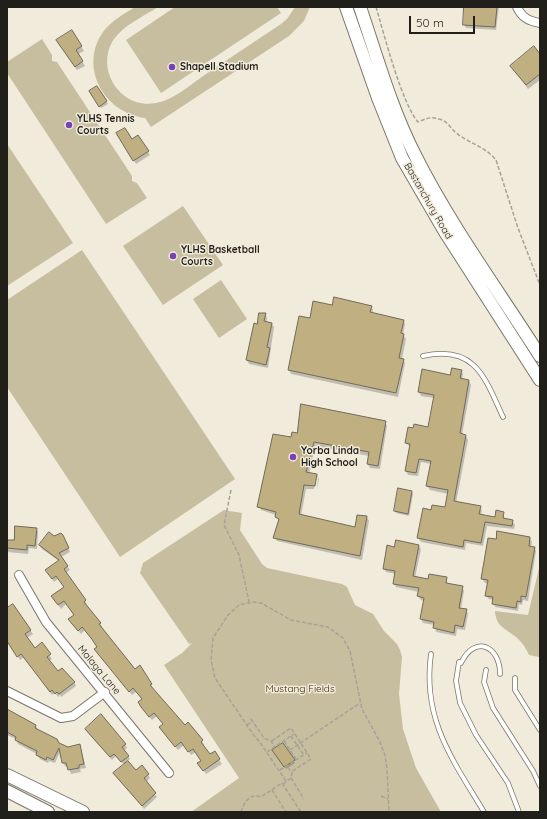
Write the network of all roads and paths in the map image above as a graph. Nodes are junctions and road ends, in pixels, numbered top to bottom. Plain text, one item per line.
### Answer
1 (346, 7) edge
2 (360, 7) edge
3 (376, 7) edge
4 (518, 7) edge
5 (540, 23) edge
6 (368, 72) junction
7 (404, 131) junction
8 (415, 182) junction
9 (460, 232) junction
10 (540, 285) edge
11 (423, 356) dead end
12 (540, 356) edge
13 (540, 380) edge
14 (503, 417) dead end
15 (231, 490) dead end
16 (19, 575) dead end
17 (249, 602) junction
18 (431, 654) dead end
19 (486, 670) dead end
20 (500, 674) dead end
21 (515, 678) dead end
22 (7, 691) edge
23 (105, 692) junction
24 (360, 703) junction
25 (247, 726) junction
26 (540, 730) edge
27 (294, 734) junction
28 (291, 736) junction
29 (263, 738) junction
30 (259, 741) junction
31 (272, 741) junction
32 (284, 741) junction
33 (301, 743) junction
34 (298, 746) junction
35 (275, 747) junction
36 (290, 750) junction
37 (267, 752) junction
38 (307, 753) junction
39 (304, 755) junction
40 (296, 760) junction
41 (288, 766) junction
42 (280, 771) junction
43 (291, 772) junction
44 (169, 773) dead end
45 (7, 775) edge
46 (291, 778) junction
47 (286, 781) junction
48 (282, 784) junction
49 (540, 786) edge
50 (272, 790) junction
51 (7, 791) edge
52 (382, 796) dead end
53 (304, 799) dead end
54 (388, 800) junction
55 (48, 812) edge
56 (83, 812) edge
57 (241, 812) edge
58 (286, 812) edge
59 (301, 812) edge
60 (389, 812) edge
61 (484, 812) edge
62 (519, 812) edge

1 - 6 main road, Bastanchury Road
2 - 7 main road, Bastanchury Road
3 - 10 path
4 - 5 street
6 - 7 main road
6 - 8 main road, Bastanchury Road
7 - 9 main road, Bastanchury Road
8 - 9 main road
8 - 13 main road, Bastanchury Road
9 - 12 main road, Bastanchury Road
11 - 14 lane
15 - 17 path
16 - 23 street, Malaga Lane
17 - 24 path
17 - 25 path
18 - 61 lane
19 - 49 lane
20 - 62 lane
21 - 26 lane
22 - 23 street
23 - 44 street, Malaga Lane
24 - 33 path
24 - 54 path
25 - 29 path
25 - 30 path
27 - 28 path
27 - 31 path
27 - 33 path
28 - 32 path
28 - 34 path
29 - 30 path
29 - 31 path
30 - 37 path
31 - 35 path
32 - 35 path
32 - 36 path
33 - 34 path
33 - 38 path
34 - 36 path
34 - 39 path
35 - 37 path
36 - 40 path
37 - 42 path
38 - 39 path
38 - 43 path
39 - 40 path
40 - 41 path
41 - 42 path
41 - 43 path
42 - 47 path
43 - 46 path
45 - 56 main road
46 - 47 path
46 - 53 path
47 - 48 path
48 - 50 path
48 - 59 path
50 - 57 path
50 - 58 path
51 - 55 main road
52 - 54 path
54 - 60 path

